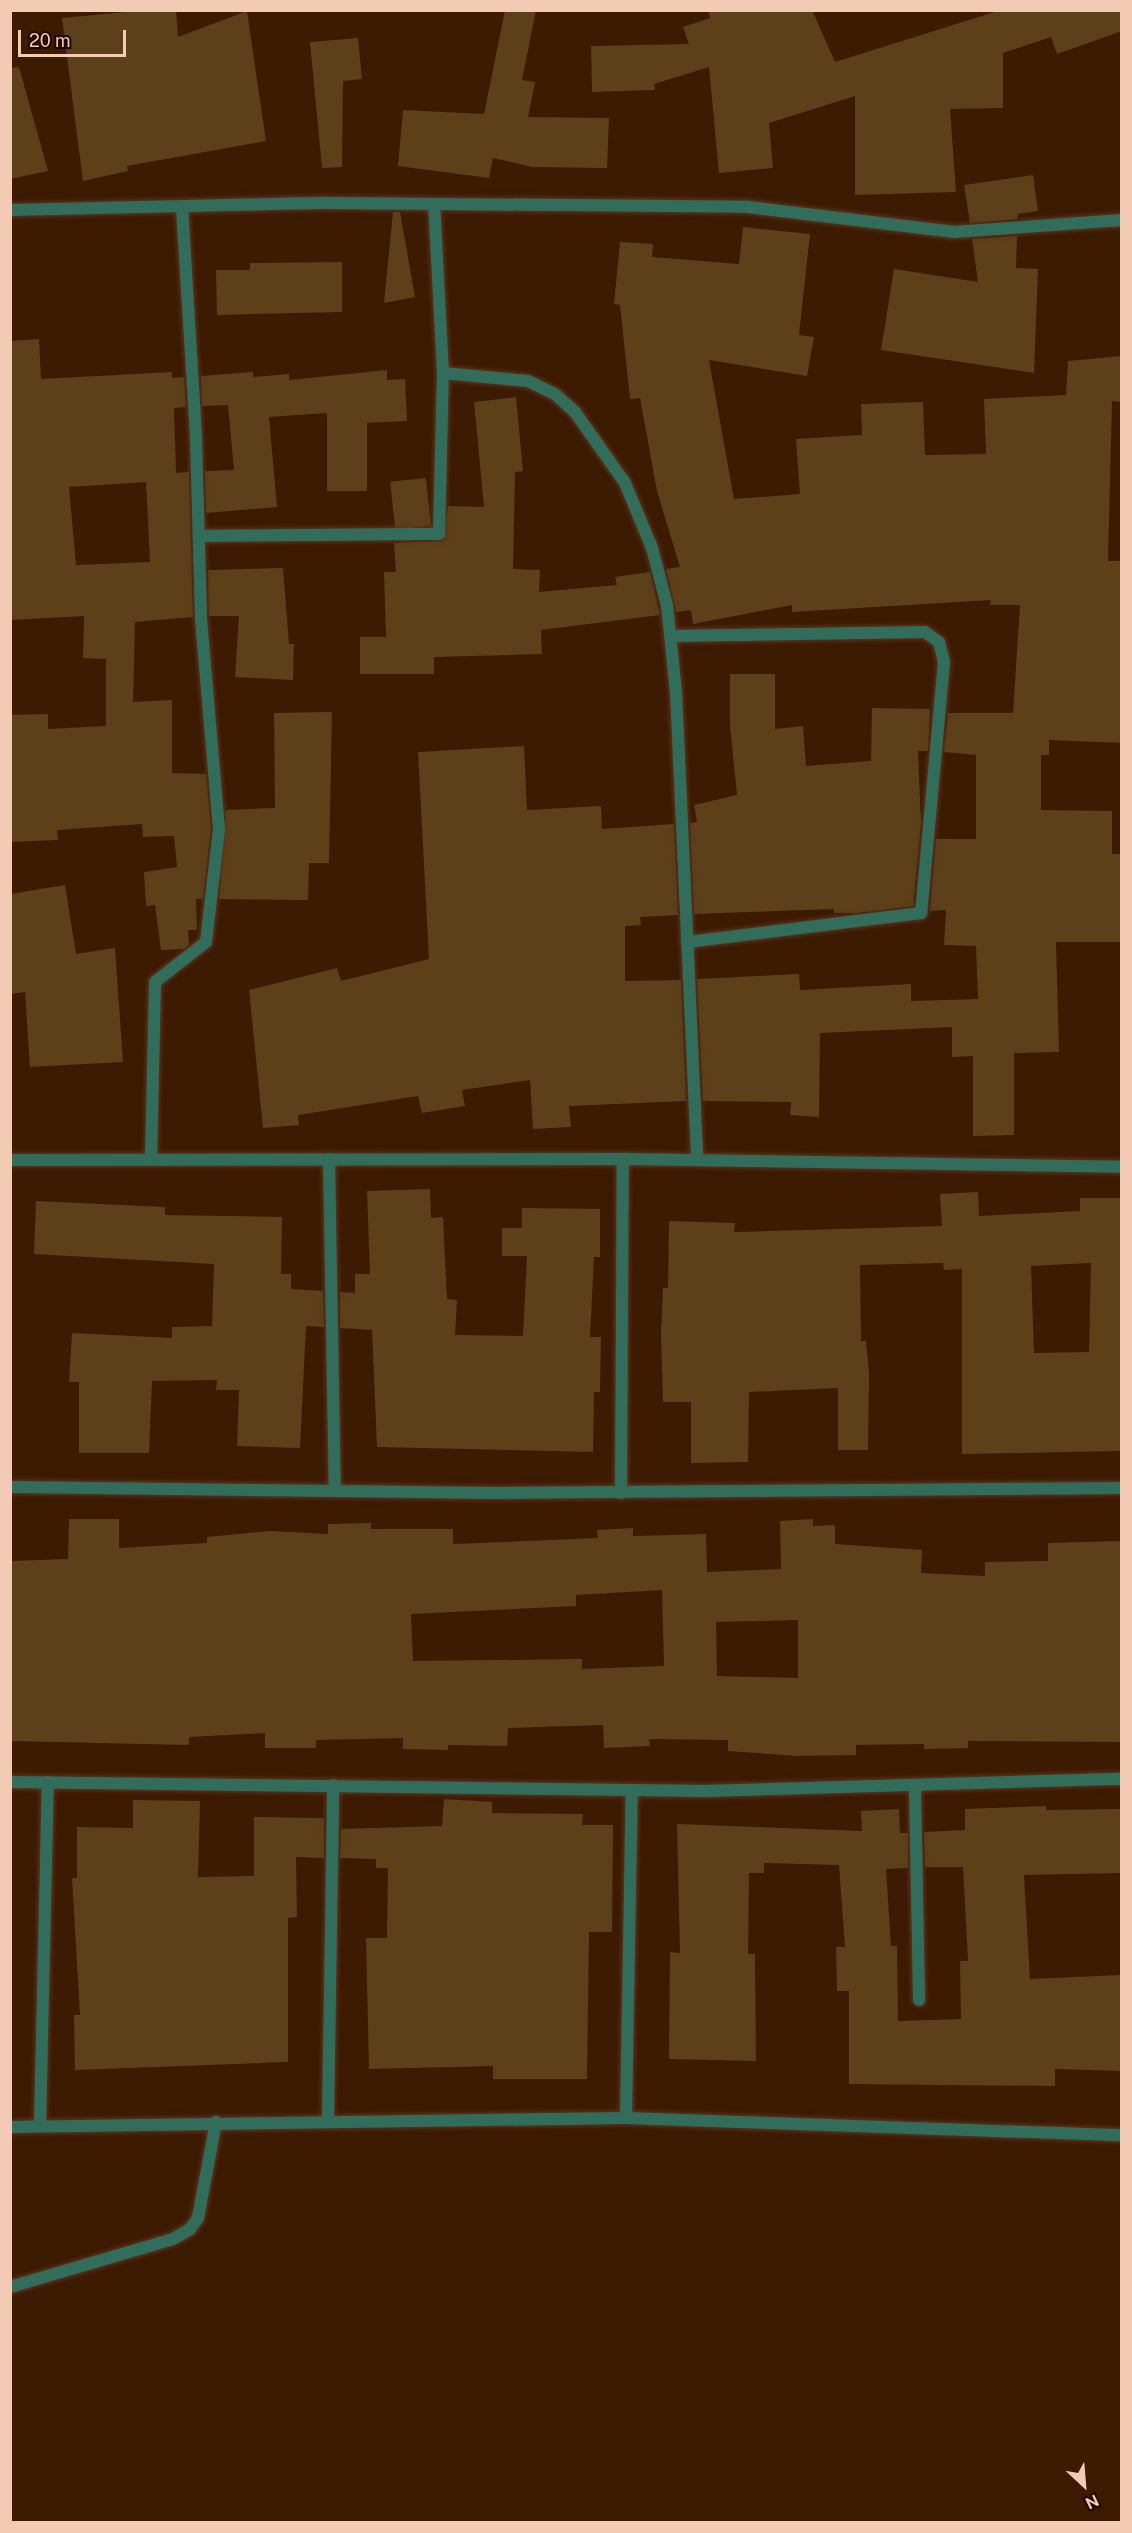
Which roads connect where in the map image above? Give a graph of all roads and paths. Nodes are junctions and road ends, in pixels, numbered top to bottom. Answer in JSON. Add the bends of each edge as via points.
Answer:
{"nodes":[{"id":1,"x":434,"y":204,"type":"junction"},
{"id":2,"x":182,"y":208,"type":"junction"},
{"id":3,"x":10,"y":210,"type":"edge"},
{"id":4,"x":1122,"y":220,"type":"edge"},
{"id":5,"x":443,"y":373,"type":"junction"},
{"id":6,"x":200,"y":536,"type":"junction"},
{"id":7,"x":671,"y":636,"type":"junction"},
{"id":8,"x":687,"y":942,"type":"junction"},
{"id":9,"x":329,"y":1159,"type":"junction"},
{"id":10,"x":622,"y":1159,"type":"junction"},
{"id":11,"x":10,"y":1160,"type":"edge"},
{"id":12,"x":151,"y":1160,"type":"junction"},
{"id":13,"x":697,"y":1160,"type":"junction"},
{"id":14,"x":1122,"y":1167,"type":"edge"},
{"id":15,"x":10,"y":1487,"type":"edge"},
{"id":16,"x":1122,"y":1488,"type":"edge"},
{"id":17,"x":335,"y":1491,"type":"junction"},
{"id":18,"x":621,"y":1493,"type":"junction"},
{"id":19,"x":1122,"y":1779,"type":"edge"},
{"id":20,"x":10,"y":1782,"type":"edge"},
{"id":21,"x":48,"y":1782,"type":"junction"},
{"id":22,"x":333,"y":1785,"type":"junction"},
{"id":23,"x":915,"y":1788,"type":"junction"},
{"id":24,"x":632,"y":1790,"type":"junction"},
{"id":25,"x":919,"y":2000,"type":"dead end"},
{"id":26,"x":626,"y":2118,"type":"junction"},
{"id":27,"x":328,"y":2119,"type":"junction"},
{"id":28,"x":216,"y":2122,"type":"junction"},
{"id":29,"x":40,"y":2126,"type":"junction"},
{"id":30,"x":10,"y":2127,"type":"edge"},
{"id":31,"x":1122,"y":2136,"type":"edge"},
{"id":32,"x":10,"y":2287,"type":"edge"}],
"edges":[{"from":1,"to":2,"type":"street"},
{"from":1,"to":4,"type":"street","via":[[748,207],[954,232]]},
{"from":1,"to":5,"type":"street"},
{"from":2,"to":3,"type":"street"},
{"from":2,"to":6,"type":"street"},
{"from":5,"to":6,"type":"street","via":[[440,534]]},
{"from":5,"to":7,"type":"street","via":[[528,381],[555,394],[575,412],[625,483],[652,548]]},
{"from":6,"to":12,"type":"street","via":[[201,628],[219,829],[206,942],[155,982]]},
{"from":7,"to":8,"type":"street"},
{"from":7,"to":8,"type":"street","via":[[925,632],[939,642],[944,662],[921,913]]},
{"from":8,"to":13,"type":"street"},
{"from":9,"to":10,"type":"street"},
{"from":9,"to":12,"type":"street"},
{"from":9,"to":17,"type":"street"},
{"from":10,"to":13,"type":"street"},
{"from":10,"to":18,"type":"street"},
{"from":11,"to":12,"type":"street"},
{"from":13,"to":14,"type":"street"},
{"from":15,"to":17,"type":"street"},
{"from":16,"to":18,"type":"street"},
{"from":17,"to":18,"type":"street"},
{"from":19,"to":23,"type":"street"},
{"from":20,"to":21,"type":"street"},
{"from":21,"to":22,"type":"street"},
{"from":21,"to":29,"type":"street"},
{"from":22,"to":24,"type":"street"},
{"from":22,"to":27,"type":"street"},
{"from":23,"to":24,"type":"street"},
{"from":23,"to":25,"type":"street"},
{"from":24,"to":26,"type":"street"},
{"from":26,"to":27,"type":"street"},
{"from":26,"to":31,"type":"street"},
{"from":27,"to":28,"type":"street"},
{"from":28,"to":29,"type":"street"},
{"from":28,"to":32,"type":"street","via":[[198,2218],[190,2229],[173,2239]]},
{"from":29,"to":30,"type":"street"}]}
